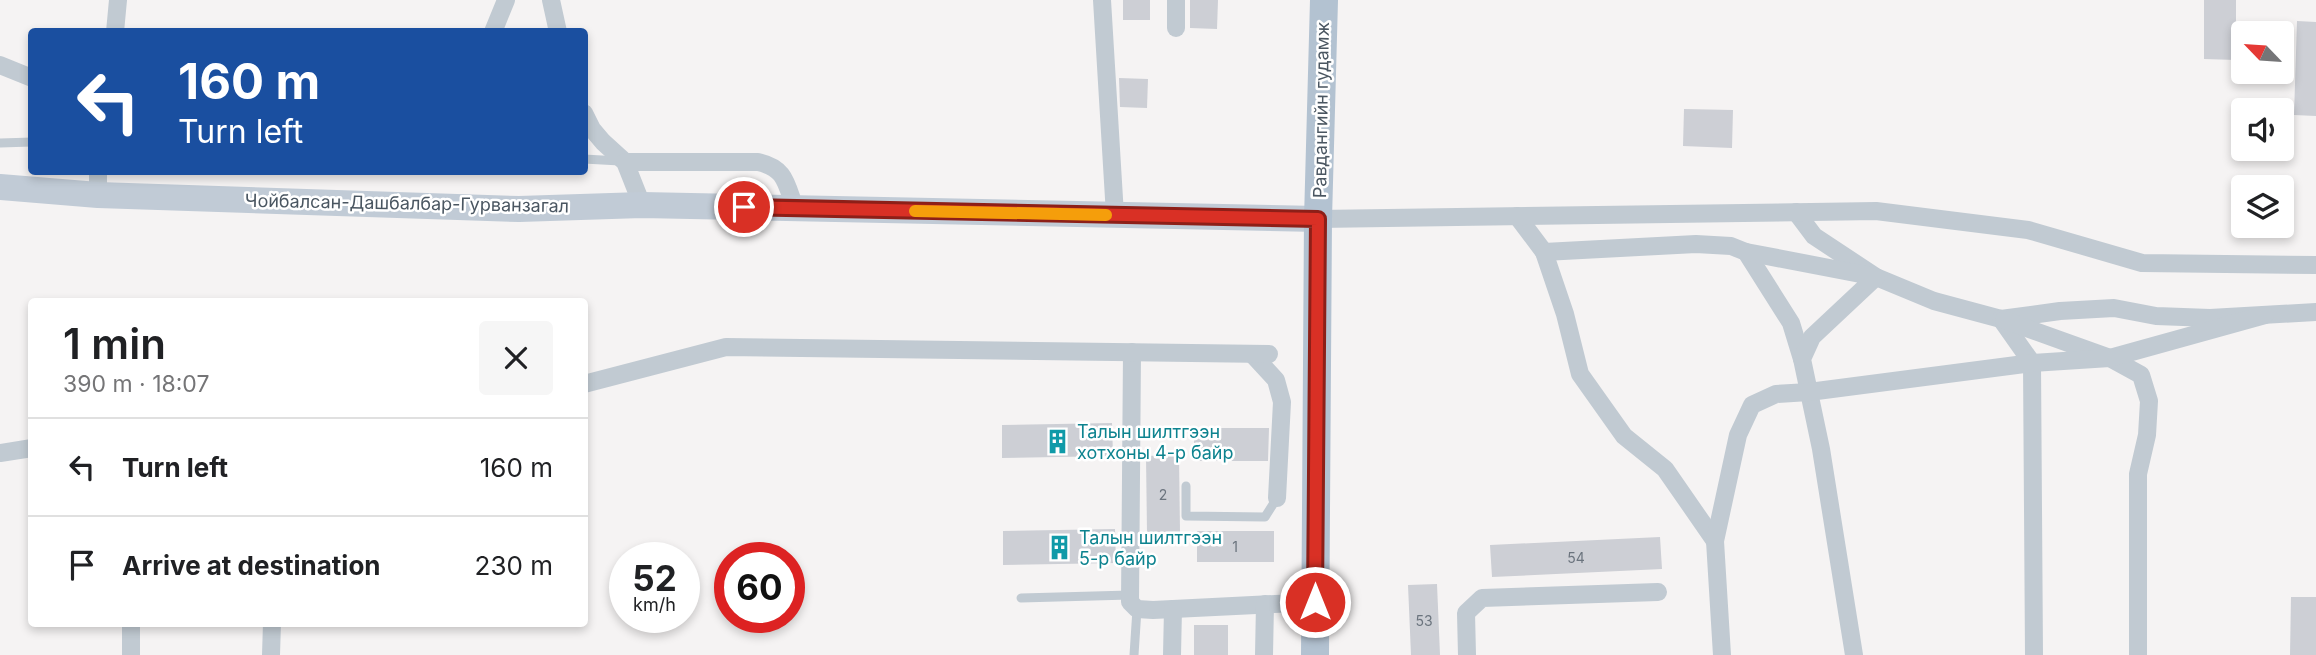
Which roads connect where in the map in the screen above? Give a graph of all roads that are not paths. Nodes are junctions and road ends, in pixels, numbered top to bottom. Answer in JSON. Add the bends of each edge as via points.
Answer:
{"nodes":[{"id":1,"x":118,"y":0,"type":"edge"},
{"id":2,"x":506,"y":0,"type":"edge"},
{"id":3,"x":551,"y":0,"type":"edge"},
{"id":4,"x":1102,"y":0,"type":"edge"},
{"id":5,"x":1176,"y":0,"type":"edge"},
{"id":6,"x":1324,"y":0,"type":"edge"},
{"id":7,"x":1176,"y":27,"type":"dead end"},
{"id":8,"x":115,"y":28,"type":"edge"},
{"id":9,"x":496,"y":28,"type":"edge"},
{"id":10,"x":557,"y":28,"type":"edge"},
{"id":11,"x":0,"y":65,"type":"edge"},
{"id":12,"x":28,"y":76,"type":"edge"},
{"id":13,"x":588,"y":121,"type":"edge"},
{"id":14,"x":28,"y":142,"type":"edge"},
{"id":15,"x":0,"y":143,"type":"edge"},
{"id":16,"x":588,"y":159,"type":"edge"},
{"id":17,"x":625,"y":162,"type":"junction"},
{"id":18,"x":98,"y":183,"type":"edge"},
{"id":19,"x":0,"y":187,"type":"edge"},
{"id":20,"x":642,"y":205,"type":"junction"},
{"id":21,"x":795,"y":208,"type":"junction"},
{"id":22,"x":1796,"y":212,"type":"junction"},
{"id":23,"x":1115,"y":215,"type":"junction"},
{"id":24,"x":1517,"y":216,"type":"junction"},
{"id":25,"x":1318,"y":219,"type":"junction"},
{"id":26,"x":1544,"y":252,"type":"junction"},
{"id":27,"x":1746,"y":253,"type":"junction"},
{"id":28,"x":2316,"y":265,"type":"edge"},
{"id":29,"x":1876,"y":277,"type":"junction"},
{"id":30,"x":2316,"y":312,"type":"edge"},
{"id":31,"x":2265,"y":315,"type":"junction"},
{"id":32,"x":2001,"y":319,"type":"junction"},
{"id":33,"x":1132,"y":352,"type":"junction"},
{"id":34,"x":2110,"y":358,"type":"junction"},
{"id":35,"x":1802,"y":359,"type":"junction"},
{"id":36,"x":2032,"y":363,"type":"junction"},
{"id":37,"x":588,"y":383,"type":"edge"},
{"id":38,"x":1809,"y":392,"type":"junction"},
{"id":39,"x":28,"y":449,"type":"edge"},
{"id":40,"x":0,"y":453,"type":"edge"},
{"id":41,"x":1186,"y":486,"type":"dead end"},
{"id":42,"x":1277,"y":498,"type":"joint"},
{"id":43,"x":1715,"y":541,"type":"junction"},
{"id":44,"x":1658,"y":592,"type":"dead end"},
{"id":45,"x":1021,"y":598,"type":"dead end"},
{"id":46,"x":1134,"y":602,"type":"junction"},
{"id":47,"x":1315,"y":602,"type":"junction"},
{"id":48,"x":1265,"y":604,"type":"junction"},
{"id":49,"x":1173,"y":609,"type":"junction"},
{"id":50,"x":131,"y":627,"type":"edge"},
{"id":51,"x":272,"y":627,"type":"edge"},
{"id":52,"x":131,"y":655,"type":"edge"},
{"id":53,"x":271,"y":655,"type":"edge"},
{"id":54,"x":1134,"y":655,"type":"edge"},
{"id":55,"x":1172,"y":655,"type":"edge"},
{"id":56,"x":1264,"y":655,"type":"edge"},
{"id":57,"x":1315,"y":655,"type":"edge"},
{"id":58,"x":1467,"y":655,"type":"edge"},
{"id":59,"x":1722,"y":655,"type":"edge"},
{"id":60,"x":1854,"y":655,"type":"edge"},
{"id":61,"x":2034,"y":655,"type":"edge"},
{"id":62,"x":2138,"y":655,"type":"edge"}],
"edges":[{"from":1,"to":8,"type":"street"},
{"from":2,"to":9,"type":"street"},
{"from":3,"to":10,"type":"street"},
{"from":4,"to":23,"type":"street"},
{"from":5,"to":7,"type":"street"},
{"from":6,"to":25,"type":"main road","name":"Равдангийн гудамж"},
{"from":11,"to":12,"type":"street"},
{"from":13,"to":17,"type":"street"},
{"from":14,"to":15,"type":"lane"},
{"from":16,"to":17,"type":"lane"},
{"from":17,"to":20,"type":"street"},
{"from":17,"to":21,"type":"street","via":[[772,165],[783,174]]},
{"from":18,"to":19,"type":"street","name":"Чойбалсан-Дашбалбар-Гурванзагал"},
{"from":18,"to":20,"type":"street","name":"Чойбалсан-Дашбалбар-Гурванзагал","via":[[519,209]]},
{"from":20,"to":21,"type":"street","name":"Чойбалсан-Дашбалбар-Гурванзагал"},
{"from":21,"to":23,"type":"street","name":"Чойбалсан-Дашбалбар-Гурванзагал"},
{"from":22,"to":24,"type":"street"},
{"from":22,"to":28,"type":"street","via":[[1876,211],[2028,230],[2142,264]]},
{"from":22,"to":29,"type":"street","via":[[1814,236]]},
{"from":23,"to":25,"type":"street","name":"Чойбалсан-Дашбалбар-Гурванзагал"},
{"from":24,"to":25,"type":"street"},
{"from":24,"to":26,"type":"street"},
{"from":25,"to":47,"type":"main road","name":"Равдангийн гудамж"},
{"from":26,"to":27,"type":"street","via":[[1696,244],[1731,246]]},
{"from":26,"to":43,"type":"street","via":[[1580,374],[1624,436],[1665,469]]},
{"from":27,"to":29,"type":"street"},
{"from":27,"to":35,"type":"street","via":[[1791,323]]},
{"from":29,"to":32,"type":"street","via":[[1934,301]]},
{"from":29,"to":35,"type":"street","via":[[1812,337]]},
{"from":30,"to":31,"type":"street"},
{"from":31,"to":32,"type":"street","via":[[2156,316],[2114,308]]},
{"from":31,"to":34,"type":"street"},
{"from":32,"to":34,"type":"street"},
{"from":32,"to":36,"type":"street"},
{"from":33,"to":37,"type":"street","via":[[726,347]]},
{"from":33,"to":42,"type":"street","via":[[1261,354],[1282,402]]},
{"from":33,"to":46,"type":"street"},
{"from":34,"to":36,"type":"street"},
{"from":34,"to":62,"type":"street","via":[[2141,375],[2149,401],[2138,474]]},
{"from":35,"to":38,"type":"street"},
{"from":36,"to":38,"type":"street"},
{"from":36,"to":61,"type":"street"},
{"from":38,"to":43,"type":"street","via":[[1776,394],[1752,405],[1738,435]]},
{"from":38,"to":60,"type":"street"},
{"from":39,"to":40,"type":"street"},
{"from":41,"to":42,"type":"lane","via":[[1186,516],[1265,517]]},
{"from":43,"to":59,"type":"street"},
{"from":44,"to":58,"type":"street","via":[[1482,598],[1466,613]]},
{"from":45,"to":46,"type":"lane"},
{"from":46,"to":49,"type":"street"},
{"from":46,"to":54,"type":"lane"},
{"from":47,"to":48,"type":"street"},
{"from":47,"to":57,"type":"main road","name":"Равдангийн гудамж"},
{"from":48,"to":49,"type":"street"},
{"from":48,"to":56,"type":"street"},
{"from":49,"to":55,"type":"street"},
{"from":50,"to":52,"type":"street"},
{"from":51,"to":53,"type":"street"}]}
